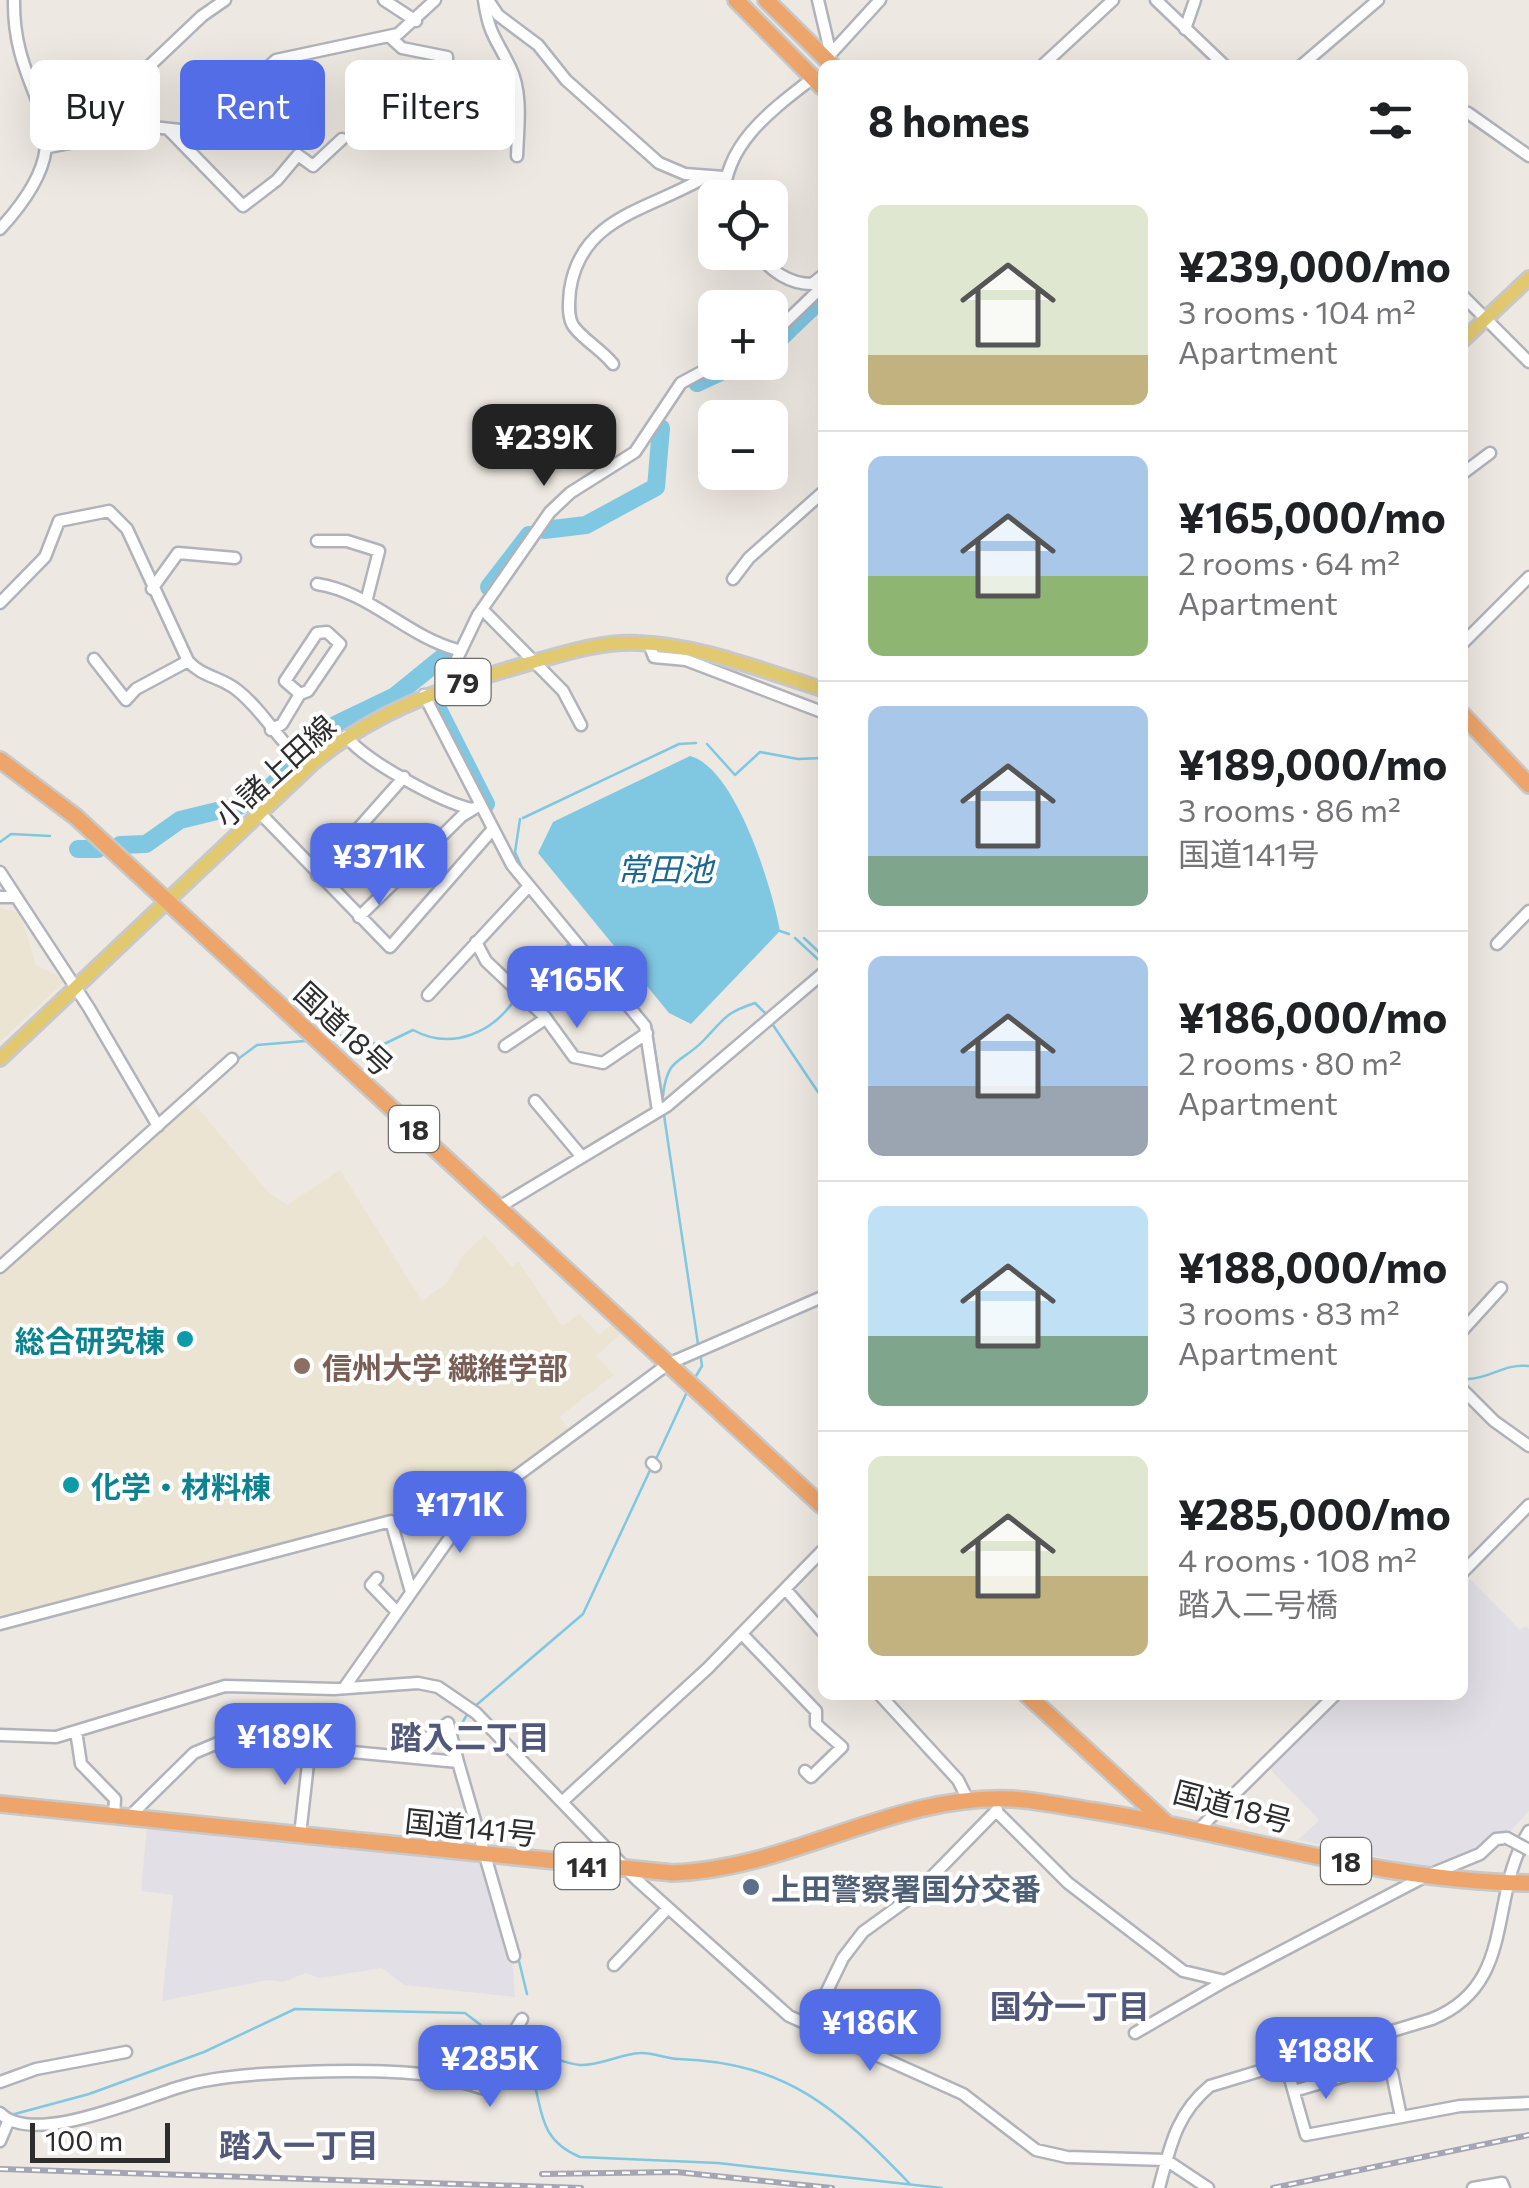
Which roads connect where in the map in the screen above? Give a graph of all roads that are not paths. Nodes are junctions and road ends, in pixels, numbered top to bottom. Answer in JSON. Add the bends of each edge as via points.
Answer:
{"nodes":[{"id":1,"x":14,"y":0,"type":"edge"},
{"id":2,"x":224,"y":0,"type":"edge"},
{"id":3,"x":384,"y":0,"type":"edge"},
{"id":4,"x":435,"y":0,"type":"edge"},
{"id":5,"x":486,"y":0,"type":"edge"},
{"id":6,"x":736,"y":0,"type":"edge"},
{"id":7,"x":766,"y":0,"type":"edge"},
{"id":8,"x":818,"y":0,"type":"edge"},
{"id":9,"x":880,"y":0,"type":"edge"},
{"id":10,"x":1113,"y":0,"type":"edge"},
{"id":11,"x":1156,"y":0,"type":"edge"},
{"id":12,"x":1194,"y":0,"type":"edge"},
{"id":13,"x":1378,"y":0,"type":"edge"},
{"id":14,"x":416,"y":21,"type":"junction"},
{"id":15,"x":1185,"y":29,"type":"junction"},
{"id":16,"x":390,"y":38,"type":"junction"},
{"id":17,"x":829,"y":58,"type":"edge"},
{"id":18,"x":157,"y":60,"type":"edge"},
{"id":19,"x":1048,"y":60,"type":"edge"},
{"id":20,"x":1214,"y":60,"type":"edge"},
{"id":21,"x":1308,"y":60,"type":"edge"},
{"id":22,"x":30,"y":79,"type":"edge"},
{"id":23,"x":818,"y":82,"type":"edge"},
{"id":24,"x":1468,"y":113,"type":"edge"},
{"id":25,"x":518,"y":115,"type":"junction"},
{"id":26,"x":160,"y":128,"type":"edge"},
{"id":27,"x":168,"y":129,"type":"junction"},
{"id":28,"x":342,"y":138,"type":"dead end"},
{"id":29,"x":48,"y":150,"type":"edge"},
{"id":30,"x":516,"y":156,"type":"dead end"},
{"id":31,"x":1529,"y":156,"type":"edge"},
{"id":32,"x":724,"y":177,"type":"joint"},
{"id":33,"x":704,"y":178,"type":"junction"},
{"id":34,"x":0,"y":229,"type":"edge"},
{"id":35,"x":773,"y":270,"type":"edge"},
{"id":36,"x":1529,"y":278,"type":"edge"},
{"id":37,"x":818,"y":279,"type":"edge"},
{"id":38,"x":818,"y":291,"type":"edge"},
{"id":39,"x":1468,"y":302,"type":"edge"},
{"id":40,"x":788,"y":320,"type":"edge"},
{"id":41,"x":1485,"y":320,"type":"junction"},
{"id":42,"x":1468,"y":336,"type":"edge"},
{"id":43,"x":1529,"y":362,"type":"edge"},
{"id":44,"x":613,"y":364,"type":"dead end"},
{"id":45,"x":698,"y":374,"type":"edge"},
{"id":46,"x":1490,"y":453,"type":"dead end"},
{"id":47,"x":1468,"y":470,"type":"edge"},
{"id":48,"x":818,"y":496,"type":"edge"},
{"id":49,"x":317,"y":541,"type":"dead end"},
{"id":50,"x":236,"y":558,"type":"dead end"},
{"id":51,"x":1529,"y":577,"type":"edge"},
{"id":52,"x":734,"y":579,"type":"dead end"},
{"id":53,"x":318,"y":584,"type":"dead end"},
{"id":54,"x":152,"y":589,"type":"junction"},
{"id":55,"x":0,"y":602,"type":"edge"},
{"id":56,"x":366,"y":602,"type":"junction"},
{"id":57,"x":482,"y":609,"type":"junction"},
{"id":58,"x":1468,"y":638,"type":"edge"},
{"id":59,"x":650,"y":644,"type":"junction"},
{"id":60,"x":458,"y":650,"type":"junction"},
{"id":61,"x":94,"y":660,"type":"dead end"},
{"id":62,"x":188,"y":661,"type":"junction"},
{"id":63,"x":533,"y":662,"type":"junction"},
{"id":64,"x":443,"y":688,"type":"junction"},
{"id":65,"x":818,"y":688,"type":"edge"},
{"id":66,"x":300,"y":694,"type":"junction"},
{"id":67,"x":424,"y":695,"type":"junction"},
{"id":68,"x":818,"y":710,"type":"edge"},
{"id":69,"x":1468,"y":720,"type":"edge"},
{"id":70,"x":581,"y":725,"type":"dead end"},
{"id":71,"x":270,"y":730,"type":"junction"},
{"id":72,"x":1468,"y":735,"type":"edge"},
{"id":73,"x":346,"y":736,"type":"junction"},
{"id":74,"x":0,"y":760,"type":"edge"},
{"id":75,"x":308,"y":768,"type":"junction"},
{"id":76,"x":404,"y":777,"type":"junction"},
{"id":77,"x":1529,"y":785,"type":"edge"},
{"id":78,"x":1529,"y":796,"type":"edge"},
{"id":79,"x":476,"y":807,"type":"junction"},
{"id":80,"x":260,"y":814,"type":"junction"},
{"id":81,"x":493,"y":829,"type":"junction"},
{"id":82,"x":0,"y":872,"type":"edge"},
{"id":83,"x":317,"y":875,"type":"junction"},
{"id":84,"x":528,"y":887,"type":"junction"},
{"id":85,"x":0,"y":897,"type":"edge"},
{"id":86,"x":16,"y":897,"type":"junction"},
{"id":87,"x":168,"y":901,"type":"junction"},
{"id":88,"x":1529,"y":911,"type":"edge"},
{"id":89,"x":359,"y":917,"type":"junction"},
{"id":90,"x":476,"y":942,"type":"junction"},
{"id":91,"x":1497,"y":944,"type":"dead end"},
{"id":92,"x":818,"y":977,"type":"edge"},
{"id":93,"x":75,"y":988,"type":"junction"},
{"id":94,"x":428,"y":995,"type":"dead end"},
{"id":95,"x":545,"y":1019,"type":"junction"},
{"id":96,"x":648,"y":1033,"type":"junction"},
{"id":97,"x":505,"y":1046,"type":"dead end"},
{"id":98,"x":0,"y":1059,"type":"edge"},
{"id":99,"x":232,"y":1059,"type":"dead end"},
{"id":100,"x":535,"y":1101,"type":"dead end"},
{"id":101,"x":662,"y":1109,"type":"junction"},
{"id":102,"x":158,"y":1126,"type":"junction"},
{"id":103,"x":582,"y":1157,"type":"junction"},
{"id":104,"x":499,"y":1207,"type":"junction"},
{"id":105,"x":0,"y":1267,"type":"edge"},
{"id":106,"x":1501,"y":1288,"type":"dead end"},
{"id":107,"x":818,"y":1300,"type":"edge"},
{"id":108,"x":1468,"y":1324,"type":"edge"},
{"id":109,"x":668,"y":1364,"type":"junction"},
{"id":110,"x":1468,"y":1395,"type":"edge"},
{"id":111,"x":1529,"y":1446,"type":"edge"},
{"id":112,"x":818,"y":1502,"type":"edge"},
{"id":113,"x":1529,"y":1504,"type":"edge"},
{"id":114,"x":818,"y":1555,"type":"edge"},
{"id":115,"x":1468,"y":1567,"type":"edge"},
{"id":116,"x":377,"y":1578,"type":"dead end"},
{"id":117,"x":787,"y":1590,"type":"junction"},
{"id":118,"x":412,"y":1592,"type":"junction"},
{"id":119,"x":397,"y":1612,"type":"junction"},
{"id":120,"x":0,"y":1624,"type":"edge"},
{"id":121,"x":818,"y":1627,"type":"edge"},
{"id":122,"x":742,"y":1634,"type":"junction"},
{"id":123,"x":344,"y":1688,"type":"junction"},
{"id":124,"x":885,"y":1700,"type":"edge"},
{"id":125,"x":1031,"y":1700,"type":"edge"},
{"id":126,"x":1330,"y":1700,"type":"edge"},
{"id":127,"x":76,"y":1731,"type":"junction"},
{"id":128,"x":0,"y":1735,"type":"edge"},
{"id":129,"x":310,"y":1746,"type":"junction"},
{"id":130,"x":402,"y":1756,"type":"junction"},
{"id":131,"x":458,"y":1762,"type":"junction"},
{"id":132,"x":805,"y":1771,"type":"dead end"},
{"id":133,"x":968,"y":1800,"type":"junction"},
{"id":134,"x":563,"y":1801,"type":"junction"},
{"id":135,"x":0,"y":1805,"type":"edge"},
{"id":136,"x":997,"y":1806,"type":"junction"},
{"id":137,"x":122,"y":1816,"type":"junction"},
{"id":138,"x":1165,"y":1822,"type":"junction"},
{"id":139,"x":1197,"y":1830,"type":"junction"},
{"id":140,"x":1529,"y":1830,"type":"edge"},
{"id":141,"x":300,"y":1835,"type":"junction"},
{"id":142,"x":1529,"y":1850,"type":"edge"},
{"id":143,"x":484,"y":1855,"type":"junction"},
{"id":144,"x":627,"y":1870,"type":"junction"},
{"id":145,"x":1424,"y":1876,"type":"junction"},
{"id":146,"x":1507,"y":1882,"type":"junction"},
{"id":147,"x":1529,"y":1883,"type":"edge"},
{"id":148,"x":668,"y":1908,"type":"junction"},
{"id":149,"x":514,"y":1956,"type":"dead end"},
{"id":150,"x":614,"y":1965,"type":"dead end"},
{"id":151,"x":1225,"y":1981,"type":"junction"},
{"id":152,"x":522,"y":2018,"type":"dead end"},
{"id":153,"x":810,"y":2026,"type":"junction"},
{"id":154,"x":1135,"y":2033,"type":"dead end"},
{"id":155,"x":126,"y":2052,"type":"dead end"},
{"id":156,"x":1285,"y":2061,"type":"junction"},
{"id":157,"x":1392,"y":2074,"type":"dead end"},
{"id":158,"x":1348,"y":2076,"type":"dead end"},
{"id":159,"x":0,"y":2082,"type":"edge"},
{"id":160,"x":1294,"y":2091,"type":"junction"},
{"id":161,"x":1529,"y":2103,"type":"edge"},
{"id":162,"x":4,"y":2117,"type":"edge"},
{"id":163,"x":1401,"y":2117,"type":"junction"},
{"id":164,"x":0,"y":2141,"type":"edge"},
{"id":165,"x":1166,"y":2160,"type":"junction"},
{"id":166,"x":1208,"y":2187,"type":"edge"},
{"id":167,"x":1159,"y":2188,"type":"edge"},
{"id":168,"x":1472,"y":2188,"type":"edge"},
{"id":169,"x":1504,"y":2188,"type":"edge"}],
"edges":[{"from":1,"to":22,"type":"street","via":[[15,36]]},
{"from":2,"to":18,"type":"street"},
{"from":3,"to":14,"type":"street"},
{"from":4,"to":14,"type":"street"},
{"from":5,"to":25,"type":"street","via":[[492,40],[512,70]]},
{"from":5,"to":33,"type":"street","via":[[659,163]]},
{"from":6,"to":23,"type":"highway"},
{"from":7,"to":17,"type":"highway"},
{"from":8,"to":17,"type":"street"},
{"from":9,"to":17,"type":"street"},
{"from":10,"to":19,"type":"street"},
{"from":11,"to":15,"type":"street"},
{"from":12,"to":15,"type":"street"},
{"from":13,"to":21,"type":"street"},
{"from":14,"to":16,"type":"street"},
{"from":15,"to":20,"type":"street"},
{"from":16,"to":25,"type":"street","via":[[402,48],[447,57],[446,113],[452,120]]},
{"from":16,"to":27,"type":"street","via":[[276,60],[198,132]]},
{"from":23,"to":32,"type":"street","via":[[734,152]]},
{"from":24,"to":31,"type":"street"},
{"from":25,"to":30,"type":"street"},
{"from":26,"to":27,"type":"street"},
{"from":27,"to":28,"type":"street","via":[[242,206],[298,155],[313,166]]},
{"from":29,"to":34,"type":"street","via":[[27,200]]},
{"from":32,"to":33,"type":"street"},
{"from":33,"to":44,"type":"street","via":[[614,221],[580,255],[568,303],[572,326]]},
{"from":35,"to":37,"type":"street","via":[[799,283]]},
{"from":36,"to":41,"type":"main road"},
{"from":38,"to":40,"type":"street"},
{"from":39,"to":41,"type":"street"},
{"from":41,"to":42,"type":"main road"},
{"from":41,"to":43,"type":"street"},
{"from":45,"to":57,"type":"street","via":[[681,383],[635,452],[560,502]]},
{"from":46,"to":47,"type":"street"},
{"from":48,"to":52,"type":"street"},
{"from":49,"to":56,"type":"street","via":[[347,540],[380,551]]},
{"from":50,"to":54,"type":"street","via":[[178,554]]},
{"from":51,"to":58,"type":"street"},
{"from":53,"to":56,"type":"street","via":[[346,588]]},
{"from":54,"to":55,"type":"street","via":[[127,529],[108,511],[92,512],[59,521],[45,557]]},
{"from":54,"to":62,"type":"street"},
{"from":56,"to":60,"type":"street","via":[[426,642]]},
{"from":57,"to":60,"type":"street"},
{"from":57,"to":63,"type":"street"},
{"from":59,"to":63,"type":"main road","name":"小諸上田線","number":"79"},
{"from":59,"to":65,"type":"main road","name":"小諸上田線","number":"79"},
{"from":59,"to":68,"type":"street","via":[[654,656],[686,660]]},
{"from":60,"to":64,"type":"street"},
{"from":61,"to":62,"type":"street","via":[[126,700]]},
{"from":62,"to":71,"type":"street","via":[[235,688]]},
{"from":63,"to":64,"type":"main road","name":"小諸上田線","number":"79"},
{"from":63,"to":70,"type":"street","via":[[564,692]]},
{"from":64,"to":67,"type":"main road","name":"小諸上田線","number":"79"},
{"from":66,"to":66,"type":"street","via":[[340,644],[327,632],[317,632],[285,681]]},
{"from":66,"to":71,"type":"street","via":[[282,724]]},
{"from":67,"to":73,"type":"main road","name":"小諸上田線","number":"79"},
{"from":67,"to":79,"type":"street"},
{"from":69,"to":77,"type":"highway"},
{"from":71,"to":75,"type":"street"},
{"from":72,"to":78,"type":"highway"},
{"from":73,"to":75,"type":"main road","name":"小諸上田線","number":"79"},
{"from":73,"to":76,"type":"street"},
{"from":74,"to":87,"type":"highway","name":"国道18号","number":"18","via":[[50,794]]},
{"from":75,"to":80,"type":"main road","name":"小諸上田線","number":"79"},
{"from":76,"to":79,"type":"street"},
{"from":76,"to":83,"type":"street"},
{"from":79,"to":81,"type":"street"},
{"from":79,"to":89,"type":"street"},
{"from":80,"to":83,"type":"street"},
{"from":80,"to":87,"type":"main road","name":"小諸上田線","number":"79"},
{"from":81,"to":84,"type":"street"},
{"from":81,"to":89,"type":"street","via":[[391,947]]},
{"from":82,"to":86,"type":"street"},
{"from":83,"to":89,"type":"street"},
{"from":84,"to":90,"type":"street"},
{"from":84,"to":96,"type":"street"},
{"from":85,"to":86,"type":"street"},
{"from":86,"to":93,"type":"street"},
{"from":87,"to":93,"type":"main road","name":"小諸上田線","number":"79"},
{"from":87,"to":104,"type":"highway","name":"国道18号","number":"18"},
{"from":88,"to":91,"type":"street"},
{"from":90,"to":94,"type":"street"},
{"from":90,"to":95,"type":"street","via":[[486,961]]},
{"from":92,"to":101,"type":"street"},
{"from":93,"to":98,"type":"main road","name":"小諸上田線","number":"79"},
{"from":93,"to":102,"type":"street"},
{"from":95,"to":96,"type":"street","via":[[570,1055],[601,1063]]},
{"from":95,"to":97,"type":"street"},
{"from":96,"to":101,"type":"street"},
{"from":99,"to":102,"type":"street"},
{"from":100,"to":103,"type":"street"},
{"from":101,"to":103,"type":"street"},
{"from":102,"to":105,"type":"street"},
{"from":103,"to":104,"type":"street"},
{"from":104,"to":109,"type":"highway","name":"国道18号","number":"18"},
{"from":106,"to":108,"type":"street"},
{"from":107,"to":109,"type":"street"},
{"from":109,"to":112,"type":"highway","name":"国道18号","number":"18"},
{"from":109,"to":118,"type":"street","via":[[468,1512]]},
{"from":110,"to":111,"type":"street"},
{"from":113,"to":115,"type":"street"},
{"from":114,"to":117,"type":"street"},
{"from":116,"to":119,"type":"street","via":[[371,1585]]},
{"from":117,"to":121,"type":"street"},
{"from":117,"to":122,"type":"street"},
{"from":118,"to":119,"type":"street"},
{"from":118,"to":120,"type":"street","via":[[391,1521]]},
{"from":119,"to":123,"type":"street"},
{"from":122,"to":132,"type":"street","via":[[842,1747],[811,1777]]},
{"from":122,"to":134,"type":"street"},
{"from":123,"to":127,"type":"street","via":[[225,1686]]},
{"from":123,"to":134,"type":"street","via":[[426,1683],[472,1709]]},
{"from":124,"to":133,"type":"street","via":[[958,1780]]},
{"from":125,"to":138,"type":"highway","name":"国道18号","number":"18"},
{"from":126,"to":139,"type":"street"},
{"from":127,"to":128,"type":"street","via":[[44,1738]]},
{"from":127,"to":137,"type":"street","via":[[81,1764],[115,1799]]},
{"from":129,"to":130,"type":"street"},
{"from":129,"to":137,"type":"street","via":[[242,1738],[208,1744]]},
{"from":129,"to":141,"type":"street"},
{"from":130,"to":131,"type":"street"},
{"from":130,"to":131,"type":"street","via":[[448,1724]]},
{"from":131,"to":143,"type":"street"},
{"from":133,"to":136,"type":"highway","name":"国道141号","number":"141"},
{"from":133,"to":144,"type":"highway","name":"国道141号","number":"141","via":[[909,1812],[743,1866]]},
{"from":134,"to":144,"type":"street"},
{"from":135,"to":137,"type":"highway","name":"国道141号","number":"141"},
{"from":136,"to":138,"type":"highway","name":"国道141号","number":"141"},
{"from":136,"to":151,"type":"street","via":[[1068,1884],[1183,1970]]},
{"from":136,"to":153,"type":"street","via":[[914,1896],[864,1932]]},
{"from":137,"to":141,"type":"highway","name":"国道141号","number":"141"},
{"from":138,"to":139,"type":"highway","name":"国道18号","number":"18"},
{"from":139,"to":145,"type":"highway","name":"国道18号","number":"18"},
{"from":140,"to":146,"type":"street"},
{"from":141,"to":143,"type":"highway","name":"国道141号","number":"141"},
{"from":142,"to":145,"type":"street","bridge":true,"via":[[1496,1839],[1480,1854]]},
{"from":143,"to":144,"type":"highway","name":"国道141号","number":"141"},
{"from":143,"to":149,"type":"street"},
{"from":144,"to":148,"type":"street"},
{"from":145,"to":146,"type":"highway","name":"国道18号","number":"18"},
{"from":145,"to":151,"type":"street"},
{"from":146,"to":147,"type":"highway","name":"国道18号","number":"18"},
{"from":146,"to":156,"type":"street","via":[[1489,1967],[1454,2010]]},
{"from":148,"to":150,"type":"street"},
{"from":148,"to":153,"type":"street","via":[[778,2008]]},
{"from":151,"to":154,"type":"street"},
{"from":152,"to":162,"type":"street","via":[[489,2090],[430,2075],[216,2079],[54,2124]]},
{"from":153,"to":165,"type":"street","via":[[963,2094],[1043,2152]]},
{"from":155,"to":159,"type":"street"},
{"from":156,"to":160,"type":"street"},
{"from":156,"to":165,"type":"street","via":[[1224,2080],[1198,2096],[1174,2132]]},
{"from":157,"to":163,"type":"street"},
{"from":158,"to":160,"type":"street"},
{"from":160,"to":163,"type":"street","via":[[1306,2135]]},
{"from":161,"to":163,"type":"street"},
{"from":162,"to":164,"type":"street"},
{"from":165,"to":166,"type":"street"},
{"from":165,"to":167,"type":"street"},
{"from":168,"to":169,"type":"street"}]}
